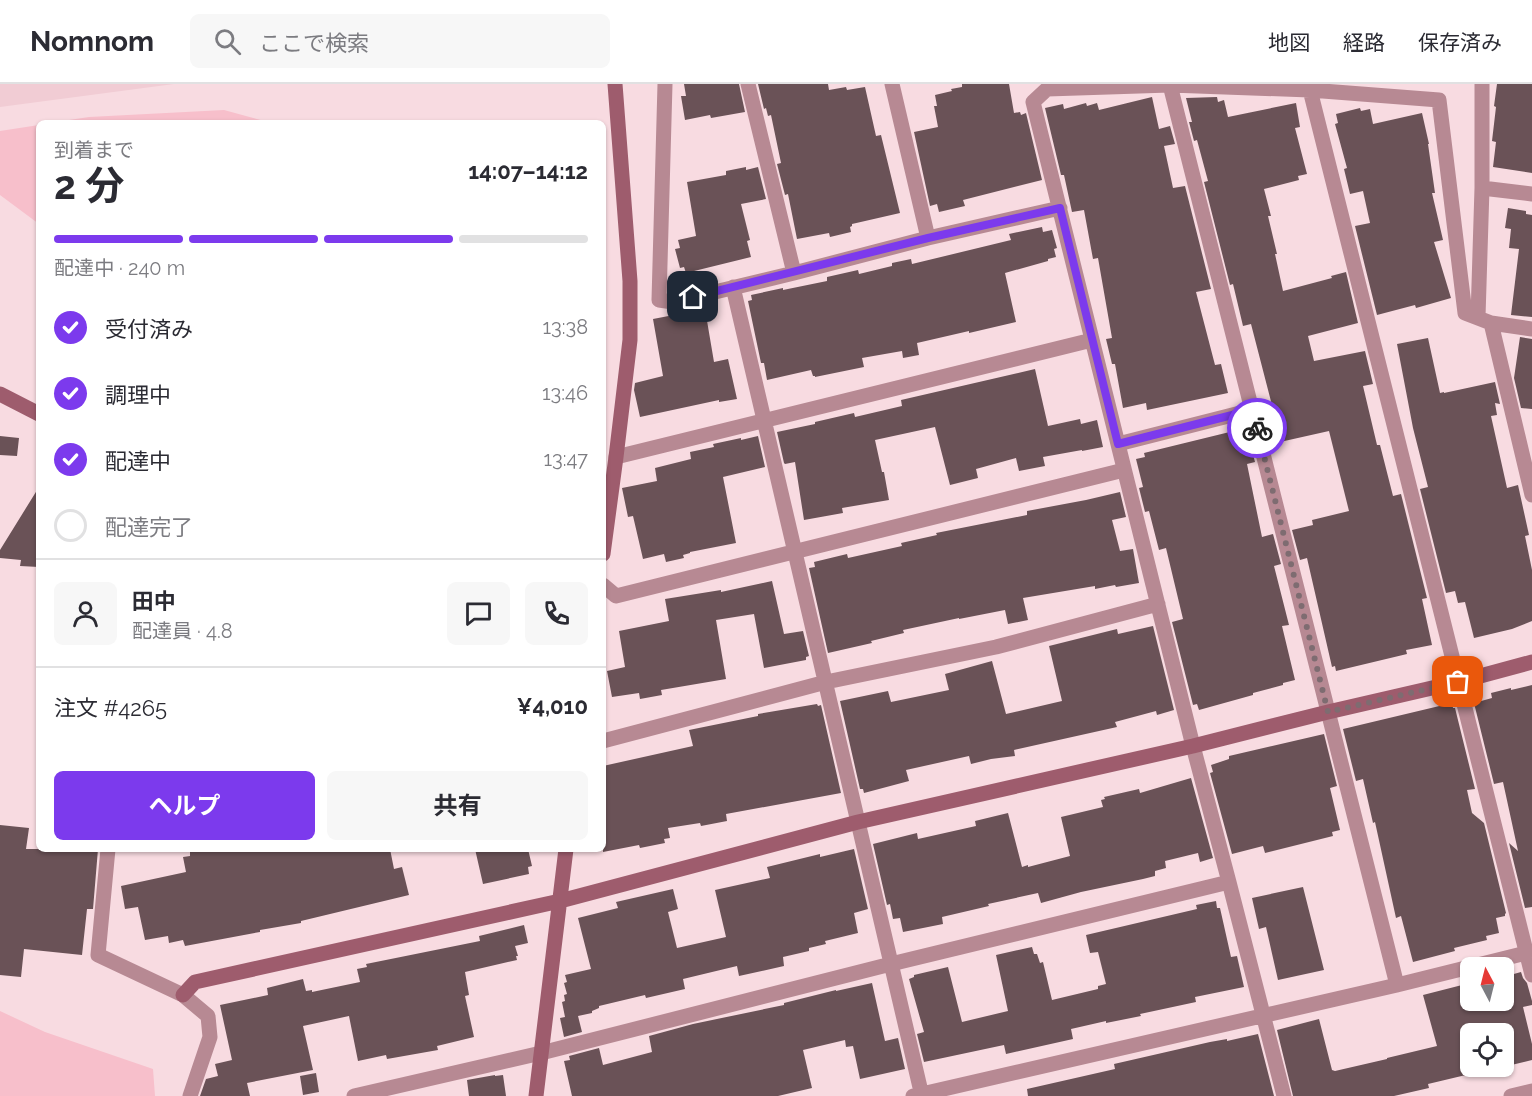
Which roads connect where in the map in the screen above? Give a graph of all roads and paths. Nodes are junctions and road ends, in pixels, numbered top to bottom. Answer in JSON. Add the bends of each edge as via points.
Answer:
{"nodes":[{"id":1,"x":615,"y":84,"type":"edge"},
{"id":2,"x":665,"y":84,"type":"edge"},
{"id":3,"x":748,"y":84,"type":"edge"},
{"id":4,"x":892,"y":84,"type":"edge"},
{"id":5,"x":1482,"y":84,"type":"edge"},
{"id":6,"x":1170,"y":85,"type":"edge"},
{"id":7,"x":1310,"y":90,"type":"junction"},
{"id":8,"x":1482,"y":188,"type":"junction"},
{"id":9,"x":1532,"y":194,"type":"edge"},
{"id":10,"x":1060,"y":208,"type":"junction"},
{"id":11,"x":928,"y":238,"type":"junction"},
{"id":12,"x":794,"y":273,"type":"junction"},
{"id":13,"x":733,"y":287,"type":"junction"},
{"id":14,"x":1484,"y":320,"type":"junction"},
{"id":15,"x":1532,"y":328,"type":"edge"},
{"id":16,"x":1092,"y":340,"type":"junction"},
{"id":17,"x":0,"y":394,"type":"edge"},
{"id":18,"x":1252,"y":410,"type":"junction"},
{"id":19,"x":36,"y":412,"type":"edge"},
{"id":20,"x":765,"y":420,"type":"junction"},
{"id":21,"x":1118,"y":444,"type":"junction"},
{"id":22,"x":616,"y":458,"type":"junction"},
{"id":23,"x":1528,"y":464,"type":"edge"},
{"id":24,"x":1124,"y":470,"type":"junction"},
{"id":25,"x":1532,"y":495,"type":"edge"},
{"id":26,"x":606,"y":532,"type":"edge"},
{"id":27,"x":795,"y":553,"type":"junction"},
{"id":28,"x":606,"y":588,"type":"edge"},
{"id":29,"x":1158,"y":604,"type":"junction"},
{"id":30,"x":1532,"y":662,"type":"edge"},
{"id":31,"x":826,"y":682,"type":"junction"},
{"id":32,"x":1458,"y":682,"type":"junction"},
{"id":33,"x":1328,"y":712,"type":"junction"},
{"id":34,"x":606,"y":740,"type":"edge"},
{"id":35,"x":1192,"y":746,"type":"junction"},
{"id":36,"x":858,"y":822,"type":"junction"},
{"id":37,"x":112,"y":852,"type":"edge"},
{"id":38,"x":566,"y":852,"type":"edge"},
{"id":39,"x":1229,"y":882,"type":"junction"},
{"id":40,"x":560,"y":901,"type":"junction"},
{"id":41,"x":1526,"y":953,"type":"junction"},
{"id":42,"x":891,"y":964,"type":"junction"},
{"id":43,"x":1532,"y":975,"type":"edge"},
{"id":44,"x":1397,"y":985,"type":"junction"},
{"id":45,"x":183,"y":995,"type":"junction"},
{"id":46,"x":1264,"y":1016,"type":"junction"},
{"id":47,"x":541,"y":1053,"type":"junction"},
{"id":48,"x":1532,"y":1091,"type":"edge"},
{"id":49,"x":918,"y":1095,"type":"edge"},
{"id":50,"x":190,"y":1096,"type":"edge"},
{"id":51,"x":354,"y":1096,"type":"edge"},
{"id":52,"x":536,"y":1096,"type":"edge"},
{"id":53,"x":1284,"y":1096,"type":"edge"},
{"id":54,"x":1510,"y":1096,"type":"edge"}],
"edges":[{"from":1,"to":22,"type":"street","via":[[630,281],[630,340]]},
{"from":2,"to":13,"type":"street","via":[[658,300],[673,302]]},
{"from":3,"to":12,"type":"street"},
{"from":4,"to":11,"type":"street"},
{"from":5,"to":8,"type":"street"},
{"from":6,"to":7,"type":"street"},
{"from":6,"to":10,"type":"street","via":[[1047,89],[1033,102]]},
{"from":6,"to":18,"type":"street"},
{"from":7,"to":14,"type":"street","via":[[1439,100],[1464,313]]},
{"from":7,"to":32,"type":"street"},
{"from":8,"to":9,"type":"street"},
{"from":8,"to":14,"type":"street"},
{"from":10,"to":11,"type":"street"},
{"from":10,"to":16,"type":"street"},
{"from":11,"to":12,"type":"street"},
{"from":12,"to":13,"type":"street"},
{"from":13,"to":20,"type":"street"},
{"from":14,"to":15,"type":"street"},
{"from":14,"to":23,"type":"street"},
{"from":16,"to":20,"type":"street"},
{"from":16,"to":21,"type":"street"},
{"from":17,"to":19,"type":"street"},
{"from":18,"to":21,"type":"street"},
{"from":18,"to":33,"type":"street"},
{"from":20,"to":22,"type":"street"},
{"from":20,"to":27,"type":"street"},
{"from":21,"to":24,"type":"street"},
{"from":22,"to":26,"type":"street"},
{"from":23,"to":25,"type":"street"},
{"from":24,"to":27,"type":"street"},
{"from":24,"to":29,"type":"street"},
{"from":27,"to":28,"type":"street","via":[[616,597]]},
{"from":27,"to":31,"type":"street"},
{"from":29,"to":31,"type":"street","via":[[996,647]]},
{"from":29,"to":35,"type":"street"},
{"from":30,"to":32,"type":"street"},
{"from":31,"to":34,"type":"street"},
{"from":31,"to":36,"type":"street"},
{"from":32,"to":33,"type":"street"},
{"from":32,"to":41,"type":"street"},
{"from":33,"to":35,"type":"street"},
{"from":33,"to":44,"type":"street"},
{"from":35,"to":36,"type":"street"},
{"from":35,"to":39,"type":"street"},
{"from":36,"to":40,"type":"street"},
{"from":36,"to":42,"type":"street"},
{"from":37,"to":45,"type":"street","via":[[98,955]]},
{"from":38,"to":40,"type":"street"},
{"from":39,"to":42,"type":"street"},
{"from":39,"to":46,"type":"street"},
{"from":40,"to":45,"type":"street","via":[[195,982]]},
{"from":40,"to":47,"type":"street"},
{"from":41,"to":43,"type":"street"},
{"from":41,"to":44,"type":"street"},
{"from":42,"to":47,"type":"street"},
{"from":42,"to":49,"type":"street"},
{"from":44,"to":46,"type":"street"},
{"from":45,"to":50,"type":"street","via":[[208,1016],[210,1037]]},
{"from":46,"to":49,"type":"street"},
{"from":46,"to":53,"type":"street"},
{"from":47,"to":51,"type":"street"},
{"from":47,"to":52,"type":"street"},
{"from":48,"to":54,"type":"street"}]}
